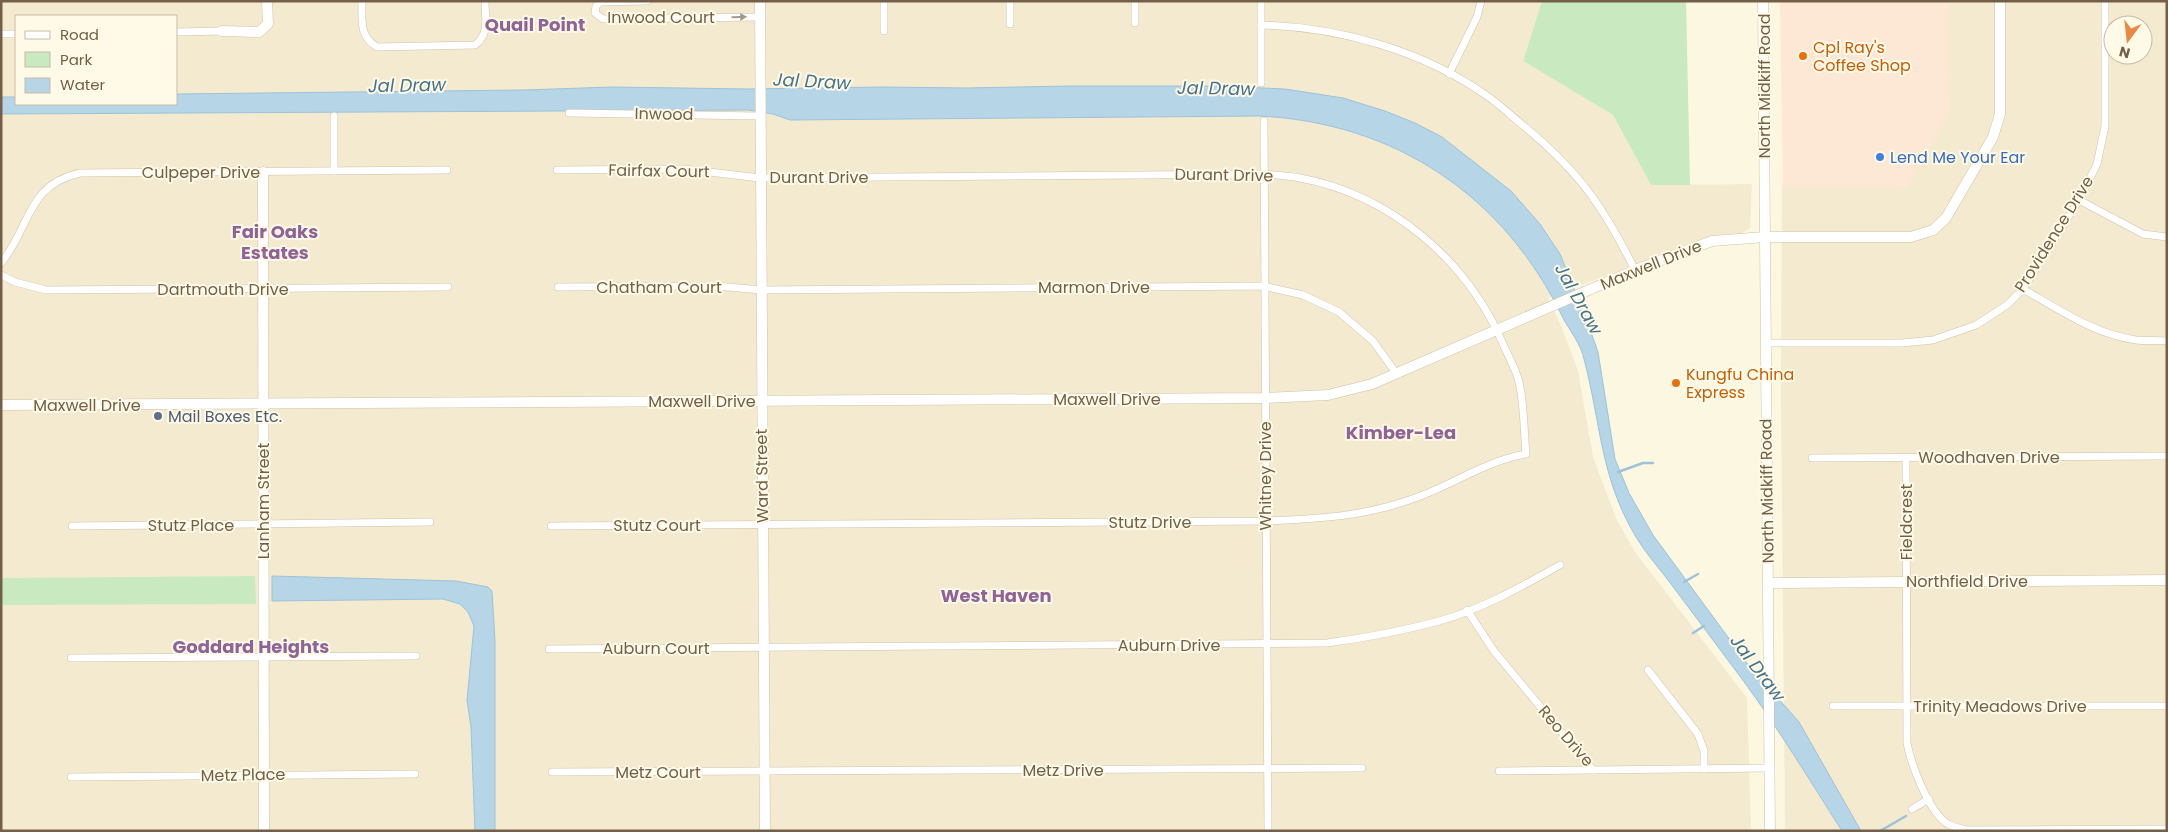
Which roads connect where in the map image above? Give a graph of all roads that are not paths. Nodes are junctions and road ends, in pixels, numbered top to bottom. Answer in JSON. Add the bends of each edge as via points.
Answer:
{"nodes":[{"id":1,"x":267,"y":1,"type":"edge"},
{"id":2,"x":362,"y":1,"type":"edge"},
{"id":3,"x":485,"y":1,"type":"edge"},
{"id":4,"x":647,"y":1,"type":"edge"},
{"id":5,"x":760,"y":1,"type":"edge"},
{"id":6,"x":884,"y":1,"type":"edge"},
{"id":7,"x":1010,"y":1,"type":"edge"},
{"id":8,"x":1135,"y":1,"type":"edge"},
{"id":9,"x":1261,"y":1,"type":"edge"},
{"id":10,"x":1481,"y":1,"type":"edge"},
{"id":11,"x":1763,"y":1,"type":"edge"},
{"id":12,"x":2000,"y":1,"type":"edge"},
{"id":13,"x":2105,"y":1,"type":"edge"},
{"id":14,"x":760,"y":17,"type":"junction"},
{"id":15,"x":1135,"y":23,"type":"dead end"},
{"id":16,"x":1010,"y":24,"type":"dead end"},
{"id":17,"x":1261,"y":25,"type":"junction"},
{"id":18,"x":222,"y":31,"type":"joint"},
{"id":19,"x":884,"y":31,"type":"dead end"},
{"id":20,"x":178,"y":32,"type":"edge"},
{"id":21,"x":1,"y":34,"type":"edge"},
{"id":22,"x":15,"y":34,"type":"edge"},
{"id":23,"x":1449,"y":74,"type":"junction"},
{"id":24,"x":1262,"y":83,"type":"dead end"},
{"id":25,"x":569,"y":113,"type":"dead end"},
{"id":26,"x":334,"y":116,"type":"dead end"},
{"id":27,"x":759,"y":116,"type":"junction"},
{"id":28,"x":1264,"y":121,"type":"dead end"},
{"id":29,"x":447,"y":170,"type":"dead end"},
{"id":30,"x":557,"y":170,"type":"dead end"},
{"id":31,"x":334,"y":171,"type":"junction"},
{"id":32,"x":263,"y":172,"type":"junction"},
{"id":33,"x":1263,"y":174,"type":"junction"},
{"id":34,"x":760,"y":178,"type":"junction"},
{"id":35,"x":2079,"y":200,"type":"junction"},
{"id":36,"x":2167,"y":236,"type":"edge"},
{"id":37,"x":1765,"y":237,"type":"junction"},
{"id":38,"x":1,"y":263,"type":"edge"},
{"id":39,"x":1635,"y":270,"type":"junction"},
{"id":40,"x":1,"y":275,"type":"edge"},
{"id":41,"x":1263,"y":286,"type":"junction"},
{"id":42,"x":448,"y":287,"type":"dead end"},
{"id":43,"x":558,"y":287,"type":"dead end"},
{"id":44,"x":262,"y":289,"type":"junction"},
{"id":45,"x":2023,"y":289,"type":"junction"},
{"id":46,"x":760,"y":290,"type":"junction"},
{"id":47,"x":1496,"y":329,"type":"junction"},
{"id":48,"x":2167,"y":341,"type":"edge"},
{"id":49,"x":1765,"y":343,"type":"junction"},
{"id":50,"x":1396,"y":374,"type":"junction"},
{"id":51,"x":1264,"y":398,"type":"junction"},
{"id":52,"x":761,"y":401,"type":"junction"},
{"id":53,"x":262,"y":404,"type":"junction"},
{"id":54,"x":1,"y":405,"type":"edge"},
{"id":55,"x":1526,"y":454,"type":"joint"},
{"id":56,"x":2167,"y":456,"type":"edge"},
{"id":57,"x":1812,"y":458,"type":"dead end"},
{"id":58,"x":1906,"y":458,"type":"junction"},
{"id":59,"x":1265,"y":521,"type":"junction"},
{"id":60,"x":430,"y":522,"type":"dead end"},
{"id":61,"x":263,"y":524,"type":"junction"},
{"id":62,"x":762,"y":524,"type":"junction"},
{"id":63,"x":72,"y":526,"type":"dead end"},
{"id":64,"x":551,"y":526,"type":"dead end"},
{"id":65,"x":1560,"y":565,"type":"dead end"},
{"id":66,"x":2167,"y":580,"type":"edge"},
{"id":67,"x":1906,"y":581,"type":"junction"},
{"id":68,"x":1768,"y":582,"type":"junction"},
{"id":69,"x":1467,"y":610,"type":"junction"},
{"id":70,"x":1266,"y":645,"type":"junction"},
{"id":71,"x":763,"y":648,"type":"junction"},
{"id":72,"x":549,"y":649,"type":"dead end"},
{"id":73,"x":416,"y":656,"type":"dead end"},
{"id":74,"x":263,"y":657,"type":"junction"},
{"id":75,"x":70,"y":658,"type":"dead end"},
{"id":76,"x":1648,"y":670,"type":"dead end"},
{"id":77,"x":1833,"y":706,"type":"dead end"},
{"id":78,"x":1907,"y":706,"type":"junction"},
{"id":79,"x":2167,"y":706,"type":"edge"},
{"id":80,"x":1362,"y":768,"type":"dead end"},
{"id":81,"x":1770,"y":768,"type":"junction"},
{"id":82,"x":1268,"y":769,"type":"junction"},
{"id":83,"x":1704,"y":769,"type":"junction"},
{"id":84,"x":1593,"y":770,"type":"junction"},
{"id":85,"x":765,"y":771,"type":"junction"},
{"id":86,"x":1499,"y":771,"type":"dead end"},
{"id":87,"x":552,"y":772,"type":"dead end"},
{"id":88,"x":264,"y":774,"type":"junction"},
{"id":89,"x":415,"y":774,"type":"dead end"},
{"id":90,"x":71,"y":777,"type":"dead end"},
{"id":91,"x":1929,"y":799,"type":"junction"},
{"id":92,"x":1912,"y":810,"type":"dead end"},
{"id":93,"x":2167,"y":829,"type":"edge"},
{"id":94,"x":264,"y":831,"type":"edge"},
{"id":95,"x":765,"y":831,"type":"edge"},
{"id":96,"x":1268,"y":831,"type":"edge"},
{"id":97,"x":1770,"y":831,"type":"edge"}],
"edges":[{"from":1,"to":18,"type":"street","via":[[268,24],[259,32]]},
{"from":2,"to":3,"type":"street","via":[[362,29],[377,47],[475,45],[482,40],[486,30]]},
{"from":4,"to":14,"type":"street","name":"Inwood Court","one_way":true,"via":[[600,2],[595,13],[603,18]]},
{"from":5,"to":14,"type":"street","name":"Ward Street"},
{"from":6,"to":19,"type":"street"},
{"from":7,"to":16,"type":"street"},
{"from":8,"to":15,"type":"street"},
{"from":9,"to":17,"type":"street"},
{"from":10,"to":23,"type":"street","via":[[1477,18]]},
{"from":11,"to":37,"type":"street","name":"North Midkiff Road"},
{"from":12,"to":37,"type":"street","name":"Maxwell Drive","via":[[2000,114],[1993,137],[1946,218],[1933,230],[1911,237]]},
{"from":13,"to":35,"type":"street","name":"Providence Drive","via":[[2106,126],[2097,164]]},
{"from":14,"to":27,"type":"street","name":"Ward Street"},
{"from":17,"to":23,"type":"street","via":[[1311,29],[1361,39]]},
{"from":17,"to":24,"type":"street"},
{"from":18,"to":20,"type":"street"},
{"from":21,"to":22,"type":"street"},
{"from":23,"to":39,"type":"street","via":[[1489,98],[1551,149],[1590,194]]},
{"from":25,"to":27,"type":"street","name":"Inwood"},
{"from":26,"to":31,"type":"street"},
{"from":27,"to":34,"type":"street","name":"Ward Street"},
{"from":28,"to":33,"type":"street","name":"Whitney Drive"},
{"from":29,"to":31,"type":"street","name":"Culpeper Drive"},
{"from":30,"to":34,"type":"street","name":"Fairfax Court","via":[[684,169]]},
{"from":31,"to":32,"type":"street","name":"Culpeper Drive"},
{"from":32,"to":38,"type":"street","name":"Culpeper Drive","via":[[80,173],[63,177],[40,196]]},
{"from":32,"to":44,"type":"street","name":"Lanham Street"},
{"from":33,"to":34,"type":"street","name":"Durant Drive"},
{"from":33,"to":41,"type":"street","name":"Whitney Drive"},
{"from":33,"to":47,"type":"street","name":"Durant Drive","via":[[1300,178],[1336,187],[1371,201],[1404,220],[1451,261],[1480,298]]},
{"from":34,"to":46,"type":"street","name":"Ward Street"},
{"from":35,"to":36,"type":"street","via":[[2143,234]]},
{"from":35,"to":45,"type":"street","name":"Providence Drive"},
{"from":37,"to":39,"type":"street","name":"Maxwell Drive","via":[[1712,241]]},
{"from":37,"to":49,"type":"street","name":"North Midkiff Road"},
{"from":39,"to":47,"type":"street","name":"Maxwell Drive"},
{"from":40,"to":44,"type":"street","name":"Dartmouth Drive","via":[[46,290]]},
{"from":41,"to":46,"type":"street","name":"Marmon Drive"},
{"from":41,"to":50,"type":"street","name":"Marmon Drive","via":[[1304,295],[1339,312],[1373,341]]},
{"from":41,"to":51,"type":"street","name":"Whitney Drive"},
{"from":42,"to":44,"type":"street","name":"Dartmouth Drive"},
{"from":43,"to":46,"type":"street","name":"Chatham Court","via":[[717,286]]},
{"from":44,"to":53,"type":"street","name":"Lanham Street"},
{"from":45,"to":48,"type":"street","via":[[2103,332],[2136,340]]},
{"from":45,"to":49,"type":"street","name":"Providence Drive","via":[[2007,305],[1976,326],[1934,340]]},
{"from":46,"to":52,"type":"street","name":"Ward Street"},
{"from":47,"to":50,"type":"street","name":"Maxwell Drive"},
{"from":47,"to":55,"type":"street","name":"Durant Drive","via":[[1519,382]]},
{"from":49,"to":68,"type":"street","name":"North Midkiff Road"},
{"from":50,"to":51,"type":"street","name":"Maxwell Drive","via":[[1328,395]]},
{"from":51,"to":52,"type":"street","name":"Maxwell Drive"},
{"from":51,"to":59,"type":"street","name":"Whitney Drive"},
{"from":52,"to":53,"type":"street","name":"Maxwell Drive"},
{"from":52,"to":62,"type":"street","name":"Ward Street"},
{"from":53,"to":54,"type":"street","name":"Maxwell Drive"},
{"from":53,"to":61,"type":"street","name":"Lanham Street"},
{"from":55,"to":59,"type":"street","name":"Stutz Drive","via":[[1488,464],[1387,508],[1331,518]]},
{"from":56,"to":58,"type":"street","name":"Woodhaven Drive"},
{"from":57,"to":58,"type":"street","name":"Woodhaven Drive"},
{"from":58,"to":67,"type":"street","name":"Fieldcrest"},
{"from":59,"to":62,"type":"street","name":"Stutz Drive"},
{"from":59,"to":70,"type":"street","name":"Whitney Drive"},
{"from":60,"to":61,"type":"street","name":"Stutz Place"},
{"from":61,"to":63,"type":"street","name":"Stutz Place"},
{"from":61,"to":74,"type":"street","name":"Lanham Street"},
{"from":62,"to":64,"type":"street","name":"Stutz Court"},
{"from":62,"to":71,"type":"street","name":"Ward Street"},
{"from":65,"to":69,"type":"street","name":"Auburn Drive","via":[[1513,591]]},
{"from":66,"to":67,"type":"street","name":"Northfield Drive"},
{"from":67,"to":68,"type":"street","name":"Northfield Drive"},
{"from":67,"to":78,"type":"street","name":"Fieldcrest"},
{"from":68,"to":81,"type":"street","name":"North Midkiff Road"},
{"from":69,"to":70,"type":"street","name":"Auburn Drive","via":[[1366,638]]},
{"from":69,"to":84,"type":"street","name":"Reo Drive","via":[[1494,651]]},
{"from":70,"to":71,"type":"street","name":"Auburn Drive"},
{"from":70,"to":82,"type":"street","name":"Whitney Drive"},
{"from":71,"to":72,"type":"street","name":"Auburn Court"},
{"from":71,"to":85,"type":"street","name":"Ward Street"},
{"from":73,"to":74,"type":"street"},
{"from":74,"to":75,"type":"street"},
{"from":74,"to":88,"type":"street","name":"Lanham Street"},
{"from":76,"to":83,"type":"street","via":[[1698,734],[1704,751]]},
{"from":77,"to":78,"type":"street","name":"Trinity Meadows Drive"},
{"from":78,"to":79,"type":"street","name":"Trinity Meadows Drive"},
{"from":78,"to":91,"type":"street","name":"Fieldcrest","via":[[1910,760]]},
{"from":80,"to":82,"type":"street","name":"Metz Drive"},
{"from":81,"to":83,"type":"street","name":"Reo Drive"},
{"from":81,"to":97,"type":"street","name":"North Midkiff Road"},
{"from":82,"to":85,"type":"street","name":"Metz Drive"},
{"from":82,"to":96,"type":"street","name":"Whitney Drive"},
{"from":83,"to":84,"type":"street","name":"Reo Drive"},
{"from":84,"to":86,"type":"street"},
{"from":85,"to":87,"type":"street","name":"Metz Court"},
{"from":85,"to":95,"type":"street","name":"Ward Street"},
{"from":88,"to":89,"type":"street","name":"Metz Place"},
{"from":88,"to":90,"type":"street","name":"Metz Place"},
{"from":88,"to":94,"type":"street","name":"Lanham Street"},
{"from":91,"to":92,"type":"street"},
{"from":91,"to":93,"type":"street","name":"Fieldcrest","via":[[1943,820],[1958,829]]}]}
